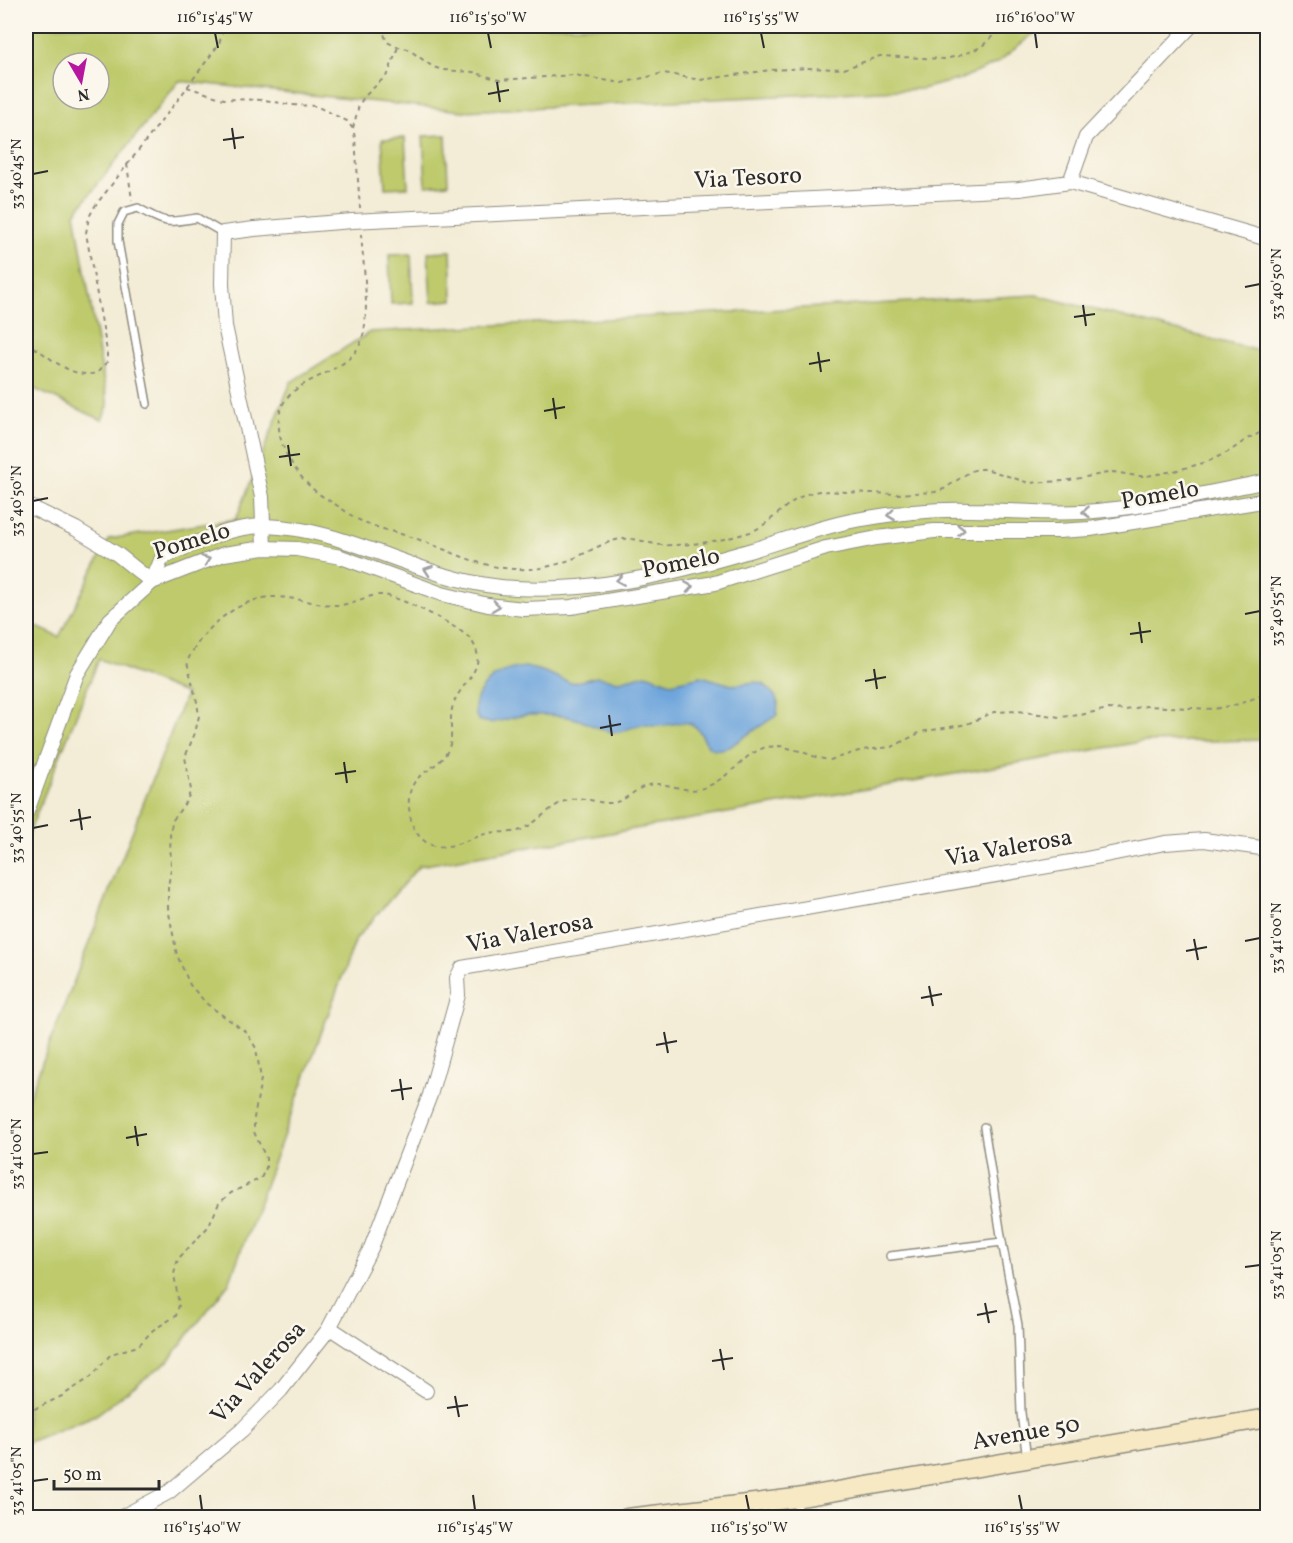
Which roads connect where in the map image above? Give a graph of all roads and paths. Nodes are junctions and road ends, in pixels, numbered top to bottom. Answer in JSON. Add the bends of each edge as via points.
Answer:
{"nodes":[{"id":1,"x":381,"y":26,"type":"edge"},
{"id":2,"x":1001,"y":26,"type":"edge"},
{"id":3,"x":1191,"y":26,"type":"edge"},
{"id":4,"x":398,"y":47,"type":"junction"},
{"id":5,"x":187,"y":87,"type":"dead end"},
{"id":6,"x":353,"y":129,"type":"junction"},
{"id":7,"x":127,"y":164,"type":"dead end"},
{"id":8,"x":1070,"y":182,"type":"junction"},
{"id":9,"x":133,"y":208,"type":"junction"},
{"id":10,"x":360,"y":220,"type":"junction"},
{"id":11,"x":223,"y":233,"type":"junction"},
{"id":12,"x":1268,"y":239,"type":"edge"},
{"id":13,"x":147,"y":404,"type":"dead end"},
{"id":14,"x":1268,"y":429,"type":"edge"},
{"id":15,"x":1268,"y":481,"type":"edge"},
{"id":16,"x":1268,"y":500,"type":"edge"},
{"id":17,"x":26,"y":505,"type":"edge"},
{"id":18,"x":263,"y":526,"type":"junction"},
{"id":19,"x":264,"y":548,"type":"junction"},
{"id":20,"x":152,"y":582,"type":"junction"},
{"id":21,"x":26,"y":664,"type":"edge"},
{"id":22,"x":1268,"y":693,"type":"edge"},
{"id":23,"x":26,"y":741,"type":"edge"},
{"id":24,"x":26,"y":814,"type":"edge"},
{"id":25,"x":1268,"y":849,"type":"edge"},
{"id":26,"x":984,"y":1127,"type":"dead end"},
{"id":27,"x":1002,"y":1242,"type":"junction"},
{"id":28,"x":890,"y":1256,"type":"dead end"},
{"id":29,"x":330,"y":1328,"type":"junction"},
{"id":30,"x":426,"y":1391,"type":"dead end"},
{"id":31,"x":26,"y":1413,"type":"edge"},
{"id":32,"x":1268,"y":1418,"type":"edge"},
{"id":33,"x":1268,"y":1442,"type":"edge"},
{"id":34,"x":1261,"y":1443,"type":"dead end"},
{"id":35,"x":1027,"y":1459,"type":"junction"},
{"id":36,"x":794,"y":1498,"type":"junction"},
{"id":37,"x":120,"y":1518,"type":"edge"},
{"id":38,"x":627,"y":1518,"type":"edge"},
{"id":39,"x":694,"y":1518,"type":"edge"},
{"id":40,"x":799,"y":1518,"type":"edge"}],
"edges":[{"from":1,"to":4,"type":"path","via":[[387,42]]},
{"from":2,"to":4,"type":"path","via":[[981,47],[959,56],[932,60],[880,56],[844,69],[760,70],[700,80],[664,73],[622,83],[574,75],[499,80],[433,67],[408,49]]},
{"from":3,"to":8,"type":"street","via":[[1086,138]]},
{"from":4,"to":6,"type":"path","via":[[388,74],[359,105]]},
{"from":5,"to":6,"type":"path","via":[[224,99],[316,106],[338,115]]},
{"from":6,"to":10,"type":"path"},
{"from":7,"to":9,"type":"path"},
{"from":8,"to":10,"type":"street","name":"Via Tesoro","via":[[1019,189]]},
{"from":8,"to":12,"type":"street","name":"Via Tesoro"},
{"from":9,"to":11,"type":"lane","via":[[166,221],[197,218]]},
{"from":9,"to":13,"type":"lane","via":[[124,212],[118,224],[118,241]]},
{"from":10,"to":11,"type":"street","name":"Via Tesoro"},
{"from":10,"to":14,"type":"path","via":[[365,317],[361,344],[345,362],[304,383],[289,396],[279,422],[282,441],[307,482],[358,519],[483,565],[534,568],[570,560],[624,538],[675,545],[746,534],[759,529],[790,503],[820,490],[935,492],[978,469],[1029,483],[1113,472],[1138,476],[1174,471],[1220,457]]},
{"from":11,"to":18,"type":"street","via":[[225,326],[262,497]]},
{"from":15,"to":18,"type":"street","name":"Pomelo","one_way":true,"via":[[1132,508],[1091,512],[921,511],[858,519],[684,570],[548,590],[446,576],[343,541]]},
{"from":19,"to":16,"type":"street","name":"Pomelo","one_way":true,"via":[[341,557],[442,594],[488,605],[571,608],[715,583],[826,548],[877,538],[934,531],[1058,531],[1121,526]]},
{"from":17,"to":20,"type":"street","via":[[117,554]]},
{"from":18,"to":19,"type":"street"},
{"from":18,"to":20,"type":"street","name":"Pomelo","via":[[228,532],[162,558]]},
{"from":20,"to":19,"type":"street","name":"Pomelo","one_way":true,"via":[[225,554]]},
{"from":20,"to":24,"type":"street","via":[[110,620],[77,674]]},
{"from":21,"to":23,"type":"path","via":[[32,712]]},
{"from":22,"to":31,"type":"path","via":[[1214,709],[1146,706],[1060,717],[994,712],[967,724],[921,732],[892,747],[862,750],[830,760],[786,746],[773,746],[751,754],[705,788],[690,790],[652,784],[614,802],[572,799],[556,805],[521,830],[492,832],[446,847],[432,844],[416,832],[410,793],[417,779],[447,751],[452,705],[479,657],[467,634],[382,595],[345,605],[267,598],[254,600],[224,617],[203,634],[187,663],[199,716],[185,757],[191,790],[170,832],[167,900],[177,955],[190,985],[207,1004],[246,1032],[256,1048],[261,1079],[254,1132],[266,1158],[266,1168],[261,1178],[219,1203],[209,1226],[178,1258],[174,1274],[179,1305],[176,1316],[153,1330],[138,1346],[111,1354],[91,1377],[62,1396]]},
{"from":25,"to":29,"type":"street","name":"Via Valerosa","via":[[1204,840],[1165,843],[462,968],[430,1095],[371,1248]]},
{"from":26,"to":27,"type":"lane"},
{"from":27,"to":28,"type":"lane"},
{"from":27,"to":35,"type":"lane","via":[[1018,1325]]},
{"from":29,"to":30,"type":"street"},
{"from":29,"to":37,"type":"street","name":"Via Valerosa","via":[[281,1390],[242,1430],[169,1492]]},
{"from":32,"to":35,"type":"main road","name":"Avenue 50"},
{"from":33,"to":34,"type":"path"},
{"from":35,"to":36,"type":"main road","name":"Avenue 50"},
{"from":36,"to":38,"type":"main road","name":"Avenue 50"},
{"from":36,"to":39,"type":"main road","name":"Avenue 50"},
{"from":36,"to":40,"type":"lane"}]}
